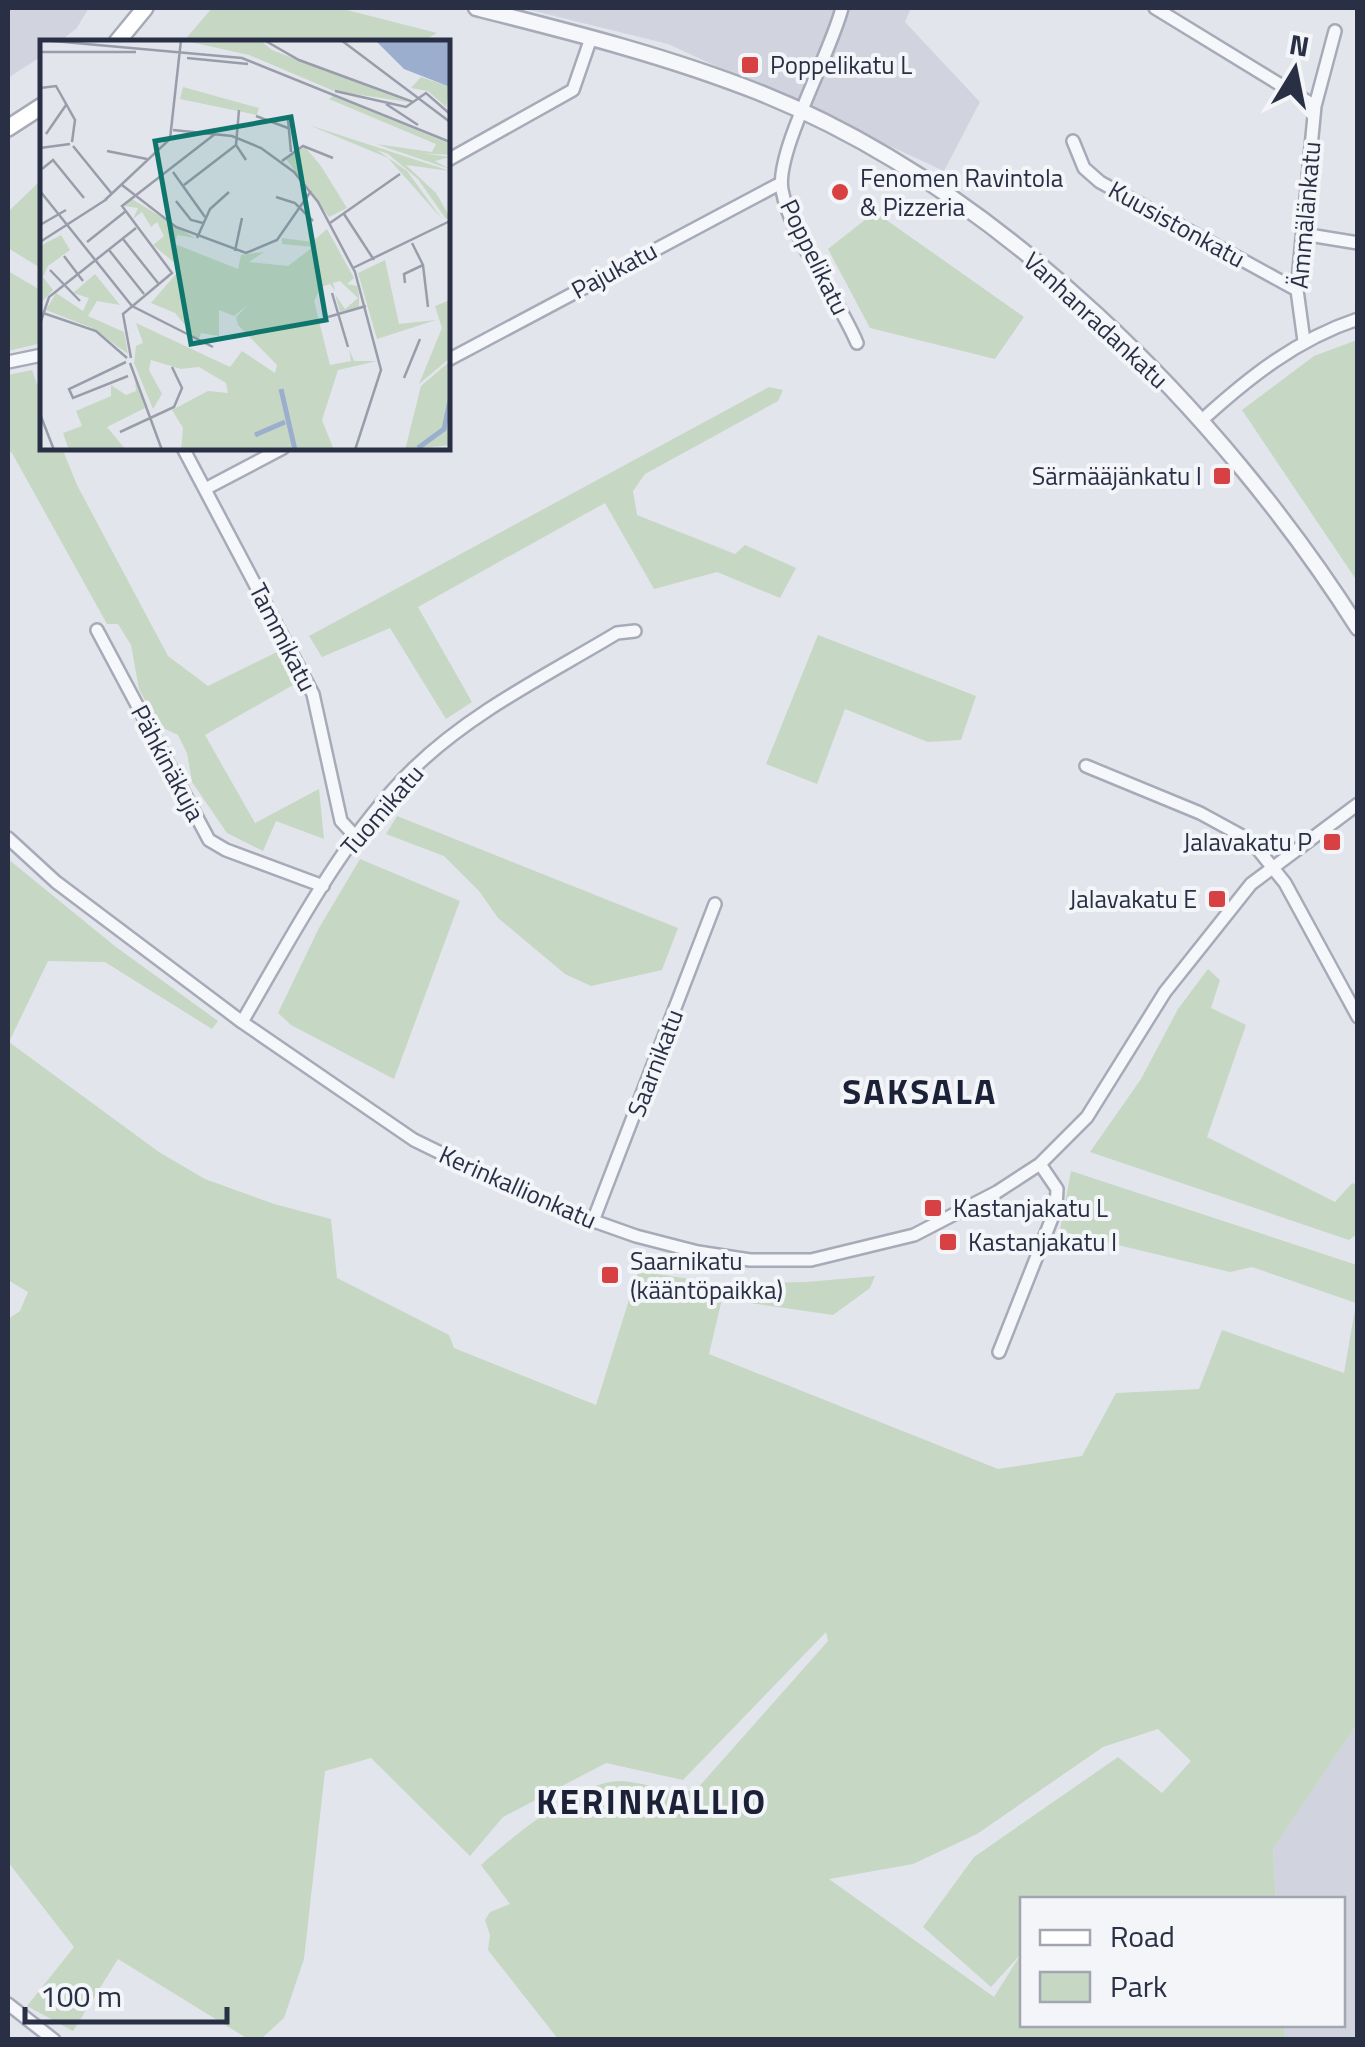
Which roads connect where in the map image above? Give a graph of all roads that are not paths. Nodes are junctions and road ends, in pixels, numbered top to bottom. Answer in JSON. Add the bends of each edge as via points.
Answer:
{"nodes":[{"id":1,"x":145,"y":8,"type":"edge"},
{"id":2,"x":476,"y":8,"type":"edge"},
{"id":3,"x":842,"y":8,"type":"edge"},
{"id":4,"x":1154,"y":8,"type":"edge"},
{"id":5,"x":1335,"y":32,"type":"dead end"},
{"id":6,"x":592,"y":38,"type":"junction"},
{"id":7,"x":118,"y":40,"type":"edge"},
{"id":8,"x":1315,"y":106,"type":"junction"},
{"id":9,"x":40,"y":107,"type":"edge"},
{"id":10,"x":803,"y":113,"type":"junction"},
{"id":11,"x":8,"y":128,"type":"edge"},
{"id":12,"x":1073,"y":141,"type":"dead end"},
{"id":13,"x":450,"y":159,"type":"edge"},
{"id":14,"x":782,"y":183,"type":"junction"},
{"id":15,"x":1303,"y":234,"type":"junction"},
{"id":16,"x":1358,"y":243,"type":"edge"},
{"id":17,"x":1297,"y":290,"type":"junction"},
{"id":18,"x":1358,"y":319,"type":"edge"},
{"id":19,"x":1304,"y":341,"type":"junction"},
{"id":20,"x":857,"y":343,"type":"dead end"},
{"id":21,"x":40,"y":355,"type":"edge"},
{"id":22,"x":450,"y":359,"type":"edge"},
{"id":23,"x":8,"y":362,"type":"edge"},
{"id":24,"x":1201,"y":421,"type":"junction"},
{"id":25,"x":184,"y":450,"type":"edge"},
{"id":26,"x":279,"y":450,"type":"edge"},
{"id":27,"x":207,"y":488,"type":"junction"},
{"id":28,"x":1358,"y":628,"type":"edge"},
{"id":29,"x":97,"y":630,"type":"dead end"},
{"id":30,"x":635,"y":631,"type":"dead end"},
{"id":31,"x":1086,"y":766,"type":"dead end"},
{"id":32,"x":1358,"y":804,"type":"edge"},
{"id":33,"x":354,"y":836,"type":"junction"},
{"id":34,"x":8,"y":838,"type":"edge"},
{"id":35,"x":1272,"y":866,"type":"junction"},
{"id":36,"x":324,"y":886,"type":"junction"},
{"id":37,"x":715,"y":904,"type":"dead end"},
{"id":38,"x":1358,"y":1017,"type":"edge"},
{"id":39,"x":242,"y":1022,"type":"junction"},
{"id":40,"x":1040,"y":1164,"type":"junction"},
{"id":41,"x":593,"y":1221,"type":"junction"},
{"id":42,"x":999,"y":1352,"type":"dead end"},
{"id":43,"x":8,"y":2004,"type":"edge"},
{"id":44,"x":54,"y":2040,"type":"edge"}],
"edges":[{"from":1,"to":7,"type":"main road"},
{"from":2,"to":6,"type":"street","name":"Vanhanradankatu"},
{"from":3,"to":10,"type":"street","name":"Poppelikatu"},
{"from":4,"to":8,"type":"street"},
{"from":5,"to":8,"type":"street","name":"Ämmälänkatu"},
{"from":6,"to":10,"type":"street","name":"Vanhanradankatu","via":[[706,73]]},
{"from":6,"to":13,"type":"street","via":[[572,90]]},
{"from":8,"to":15,"type":"street","name":"Ämmälänkatu"},
{"from":9,"to":11,"type":"main road"},
{"from":10,"to":14,"type":"street","name":"Poppelikatu"},
{"from":10,"to":24,"type":"street","name":"Vanhanradankatu","via":[[876,150],[1026,253]]},
{"from":12,"to":17,"type":"street","name":"Kuusistonkatu","via":[[1084,168],[1100,182]]},
{"from":14,"to":20,"type":"street","name":"Poppelikatu","via":[[793,221]]},
{"from":14,"to":22,"type":"street","name":"Pajukatu"},
{"from":15,"to":16,"type":"street"},
{"from":15,"to":17,"type":"street","name":"Ämmälänkatu"},
{"from":17,"to":19,"type":"street","name":"Ämmälänkatu"},
{"from":18,"to":19,"type":"street"},
{"from":19,"to":24,"type":"street"},
{"from":21,"to":23,"type":"street"},
{"from":24,"to":28,"type":"street","name":"Vanhanradankatu","via":[[1305,549]]},
{"from":25,"to":27,"type":"street","name":"Tammikatu"},
{"from":26,"to":27,"type":"street"},
{"from":27,"to":33,"type":"street","name":"Tammikatu","via":[[313,694],[341,821]]},
{"from":29,"to":36,"type":"street","name":"Pähkinäkuja","via":[[209,840]]},
{"from":30,"to":33,"type":"street","name":"Tuomikatu","via":[[617,632],[488,711],[416,766]]},
{"from":31,"to":35,"type":"street","via":[[1200,813],[1244,837]]},
{"from":32,"to":35,"type":"street","name":"Kerinkallionkatu"},
{"from":33,"to":36,"type":"street","name":"Tuomikatu"},
{"from":34,"to":39,"type":"street","name":"Kerinkallionkatu"},
{"from":35,"to":38,"type":"street"},
{"from":35,"to":40,"type":"street","name":"Kerinkallionkatu","via":[[1165,992],[1087,1117]]},
{"from":36,"to":39,"type":"street","name":"Tuomikatu"},
{"from":37,"to":41,"type":"street","name":"Saarnikatu"},
{"from":39,"to":41,"type":"street","name":"Kerinkallionkatu","via":[[414,1140]]},
{"from":40,"to":41,"type":"street","name":"Kerinkallionkatu","via":[[914,1235],[811,1260],[698,1252]]},
{"from":40,"to":42,"type":"street","via":[[1057,1189],[1056,1208]]},
{"from":43,"to":44,"type":"street"}]}
